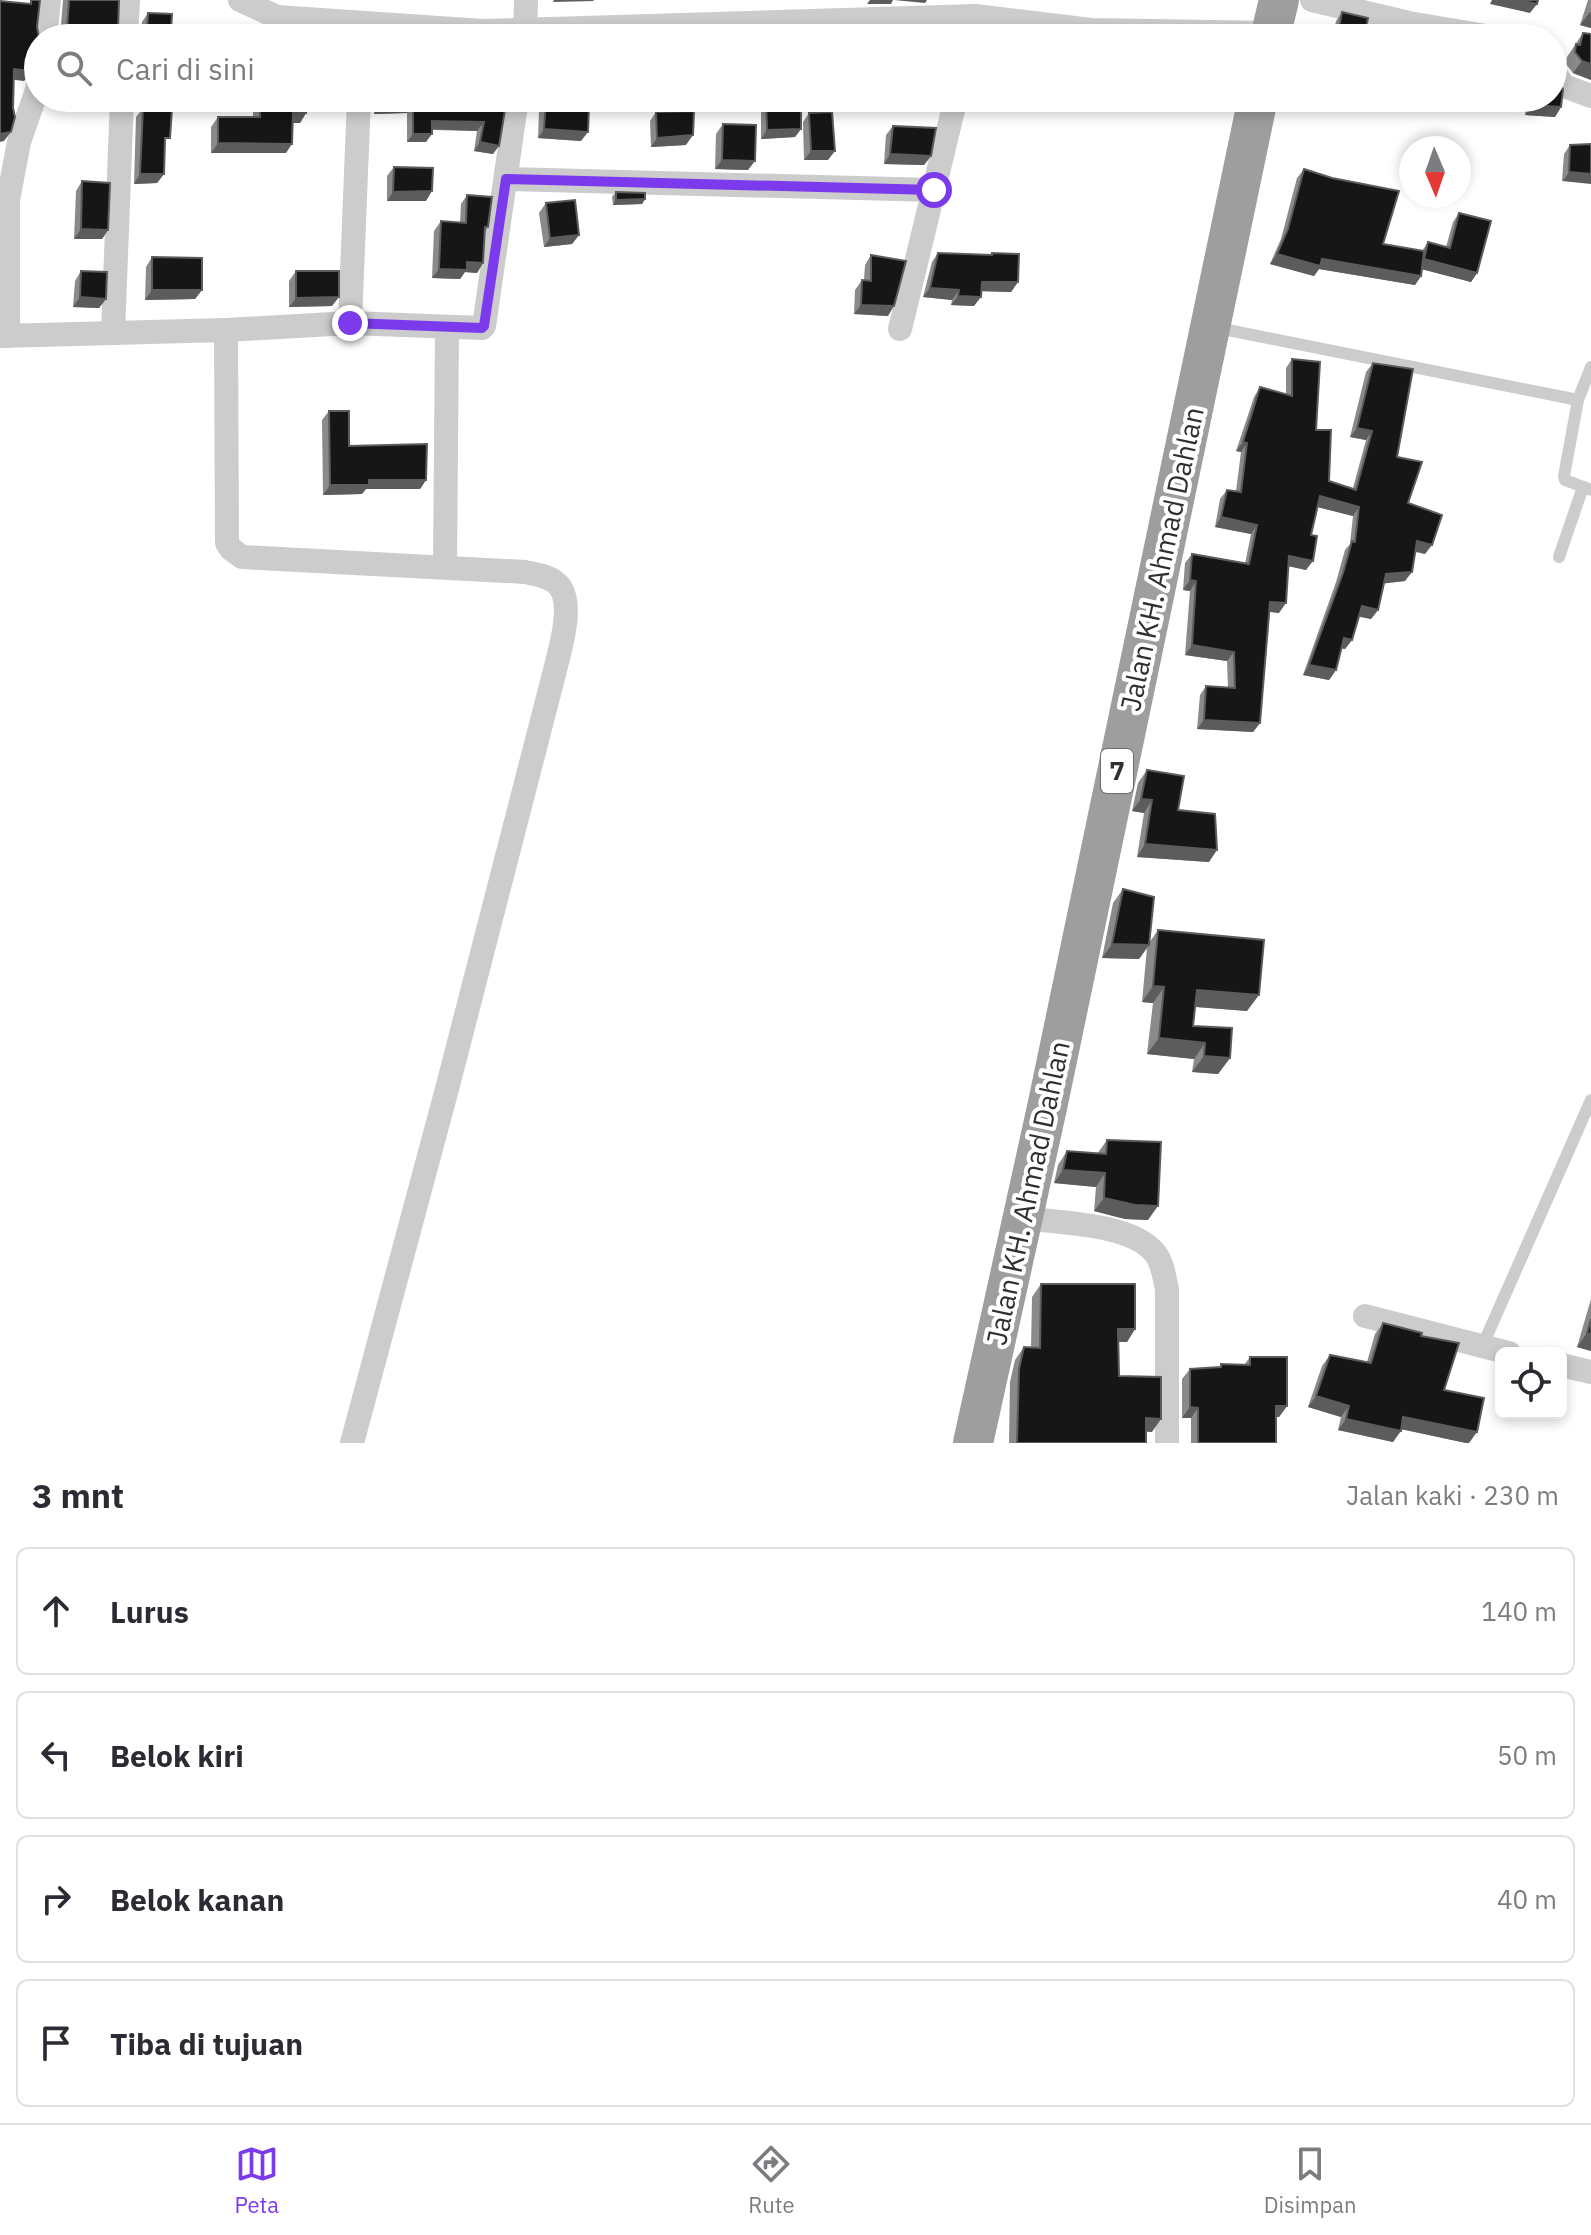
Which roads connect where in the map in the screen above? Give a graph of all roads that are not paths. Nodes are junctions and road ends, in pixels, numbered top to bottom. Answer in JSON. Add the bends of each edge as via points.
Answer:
{"nodes":[{"id":1,"x":49,"y":0,"type":"edge"},
{"id":2,"x":128,"y":0,"type":"edge"},
{"id":3,"x":240,"y":0,"type":"edge"},
{"id":4,"x":526,"y":0,"type":"edge"},
{"id":5,"x":1312,"y":0,"type":"edge"},
{"id":6,"x":976,"y":18,"type":"edge"},
{"id":7,"x":46,"y":24,"type":"edge"},
{"id":8,"x":127,"y":24,"type":"edge"},
{"id":9,"x":323,"y":24,"type":"edge"},
{"id":10,"x":526,"y":24,"type":"edge"},
{"id":11,"x":807,"y":24,"type":"edge"},
{"id":12,"x":1034,"y":24,"type":"edge"},
{"id":13,"x":1415,"y":24,"type":"edge"},
{"id":14,"x":1567,"y":87,"type":"edge"},
{"id":15,"x":1591,"y":96,"type":"edge"},
{"id":16,"x":29,"y":112,"type":"edge"},
{"id":17,"x":121,"y":112,"type":"edge"},
{"id":18,"x":358,"y":112,"type":"edge"},
{"id":19,"x":515,"y":112,"type":"edge"},
{"id":20,"x":953,"y":112,"type":"edge"},
{"id":21,"x":1255,"y":112,"type":"edge"},
{"id":22,"x":506,"y":179,"type":"junction"},
{"id":23,"x":934,"y":190,"type":"junction"},
{"id":24,"x":350,"y":323,"type":"junction"},
{"id":25,"x":1210,"y":327,"type":"junction"},
{"id":26,"x":447,"y":328,"type":"junction"},
{"id":27,"x":900,"y":329,"type":"dead end"},
{"id":28,"x":226,"y":330,"type":"junction"},
{"id":29,"x":113,"y":333,"type":"junction"},
{"id":30,"x":4,"y":336,"type":"edge"},
{"id":31,"x":1591,"y":367,"type":"edge"},
{"id":32,"x":1578,"y":400,"type":"junction"},
{"id":33,"x":1587,"y":489,"type":"edge"},
{"id":34,"x":1559,"y":557,"type":"dead end"},
{"id":35,"x":445,"y":567,"type":"junction"},
{"id":36,"x":1591,"y":1100,"type":"edge"},
{"id":37,"x":1023,"y":1218,"type":"junction"},
{"id":38,"x":1365,"y":1316,"type":"dead end"},
{"id":39,"x":1482,"y":1347,"type":"junction"},
{"id":40,"x":1495,"y":1350,"type":"edge"},
{"id":41,"x":1567,"y":1366,"type":"edge"},
{"id":42,"x":1591,"y":1372,"type":"edge"},
{"id":43,"x":352,"y":1443,"type":"edge"},
{"id":44,"x":973,"y":1443,"type":"edge"},
{"id":45,"x":1167,"y":1443,"type":"edge"}],
"edges":[{"from":1,"to":7,"type":"street"},
{"from":2,"to":8,"type":"street"},
{"from":3,"to":9,"type":"street","via":[[277,17]]},
{"from":4,"to":10,"type":"street"},
{"from":5,"to":13,"type":"street"},
{"from":6,"to":11,"type":"street"},
{"from":6,"to":12,"type":"street"},
{"from":14,"to":15,"type":"street"},
{"from":16,"to":30,"type":"street","via":[[8,200]]},
{"from":17,"to":29,"type":"street"},
{"from":18,"to":24,"type":"street"},
{"from":19,"to":22,"type":"street"},
{"from":20,"to":23,"type":"street"},
{"from":21,"to":25,"type":"highway","name":"Jalan KH. Ahmad Dahlan","number":"7"},
{"from":22,"to":23,"type":"street"},
{"from":22,"to":26,"type":"street","via":[[484,326]]},
{"from":23,"to":27,"type":"street"},
{"from":24,"to":26,"type":"street"},
{"from":24,"to":28,"type":"street"},
{"from":25,"to":32,"type":"lane"},
{"from":25,"to":37,"type":"highway","name":"Jalan KH. Ahmad Dahlan","number":"7"},
{"from":26,"to":35,"type":"street"},
{"from":28,"to":29,"type":"street"},
{"from":28,"to":35,"type":"street","via":[[231,549],[250,558]]},
{"from":29,"to":30,"type":"street"},
{"from":31,"to":32,"type":"lane"},
{"from":32,"to":33,"type":"lane","via":[[1563,472],[1565,480]]},
{"from":33,"to":34,"type":"lane"},
{"from":35,"to":43,"type":"street","via":[[544,576],[563,590],[565,615],[512,839]]},
{"from":36,"to":39,"type":"lane"},
{"from":37,"to":44,"type":"highway","name":"Jalan KH. Ahmad Dahlan","number":"7"},
{"from":37,"to":45,"type":"street","via":[[1111,1230],[1141,1241],[1154,1253],[1167,1289]]},
{"from":38,"to":39,"type":"street"},
{"from":39,"to":40,"type":"street"},
{"from":41,"to":42,"type":"street"}]}
